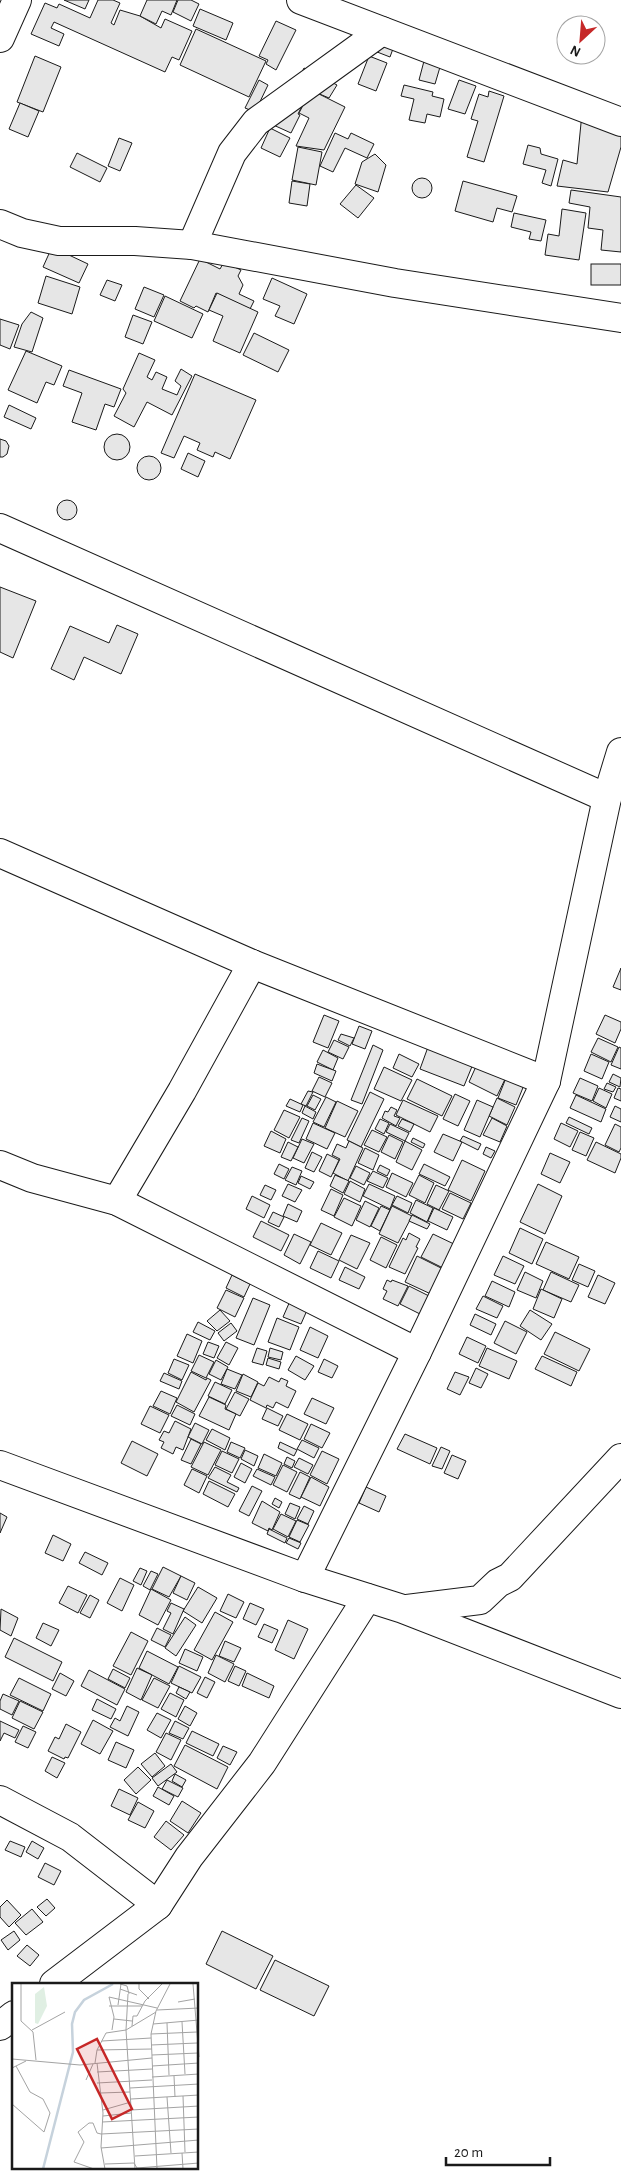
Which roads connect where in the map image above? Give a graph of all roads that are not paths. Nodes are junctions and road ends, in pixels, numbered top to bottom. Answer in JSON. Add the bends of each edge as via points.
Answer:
{"nodes":[{"id":1,"x":17,"y":0,"type":"edge"},
{"id":2,"x":301,"y":0,"type":"edge"},
{"id":3,"x":382,"y":31,"type":"junction"},
{"id":4,"x":0,"y":38,"type":"edge"},
{"id":5,"x":621,"y":122,"type":"edge"},
{"id":6,"x":0,"y":224,"type":"edge"},
{"id":7,"x":192,"y":245,"type":"junction"},
{"id":8,"x":621,"y":318,"type":"edge"},
{"id":9,"x":0,"y":528,"type":"edge"},
{"id":10,"x":621,"y":752,"type":"edge"},
{"id":11,"x":607,"y":798,"type":"junction"},
{"id":12,"x":0,"y":853,"type":"edge"},
{"id":13,"x":252,"y":964,"type":"junction"},
{"id":14,"x":546,"y":1081,"type":"junction"},
{"id":15,"x":0,"y":1165,"type":"edge"},
{"id":16,"x":117,"y":1201,"type":"junction"},
{"id":17,"x":417,"y":1352,"type":"junction"},
{"id":18,"x":621,"y":1458,"type":"edge"},
{"id":19,"x":0,"y":1465,"type":"edge"},
{"id":20,"x":305,"y":1578,"type":"junction"},
{"id":21,"x":367,"y":1598,"type":"junction"},
{"id":22,"x":403,"y":1609,"type":"junction"},
{"id":23,"x":621,"y":1694,"type":"edge"},
{"id":24,"x":0,"y":1800,"type":"edge"},
{"id":25,"x":158,"y":1905,"type":"junction"},
{"id":26,"x":55,"y":1983,"type":"edge"},
{"id":27,"x":12,"y":2017,"type":"edge"},
{"id":28,"x":0,"y":2026,"type":"edge"}],
"edges":[{"from":1,"to":4,"type":"street"},
{"from":2,"to":3,"type":"street"},
{"from":3,"to":5,"type":"street"},
{"from":3,"to":7,"type":"street","via":[[256,122],[232,154]]},
{"from":6,"to":7,"type":"street","via":[[22,233],[59,241]]},
{"from":7,"to":8,"type":"street","via":[[395,284]]},
{"from":9,"to":11,"type":"street"},
{"from":10,"to":11,"type":"street"},
{"from":11,"to":14,"type":"street"},
{"from":12,"to":13,"type":"street"},
{"from":13,"to":14,"type":"street"},
{"from":13,"to":16,"type":"street"},
{"from":14,"to":17,"type":"street"},
{"from":15,"to":16,"type":"street","via":[[32,1178]]},
{"from":16,"to":17,"type":"street"},
{"from":17,"to":20,"type":"street"},
{"from":18,"to":22,"type":"street","via":[[510,1577],[498,1583],[480,1600]]},
{"from":19,"to":20,"type":"street"},
{"from":20,"to":21,"type":"street"},
{"from":21,"to":22,"type":"street"},
{"from":21,"to":25,"type":"street","via":[[262,1763],[168,1885]]},
{"from":22,"to":23,"type":"street"},
{"from":24,"to":25,"type":"street","via":[[70,1837]]},
{"from":25,"to":26,"type":"street"},
{"from":27,"to":28,"type":"street"}]}
